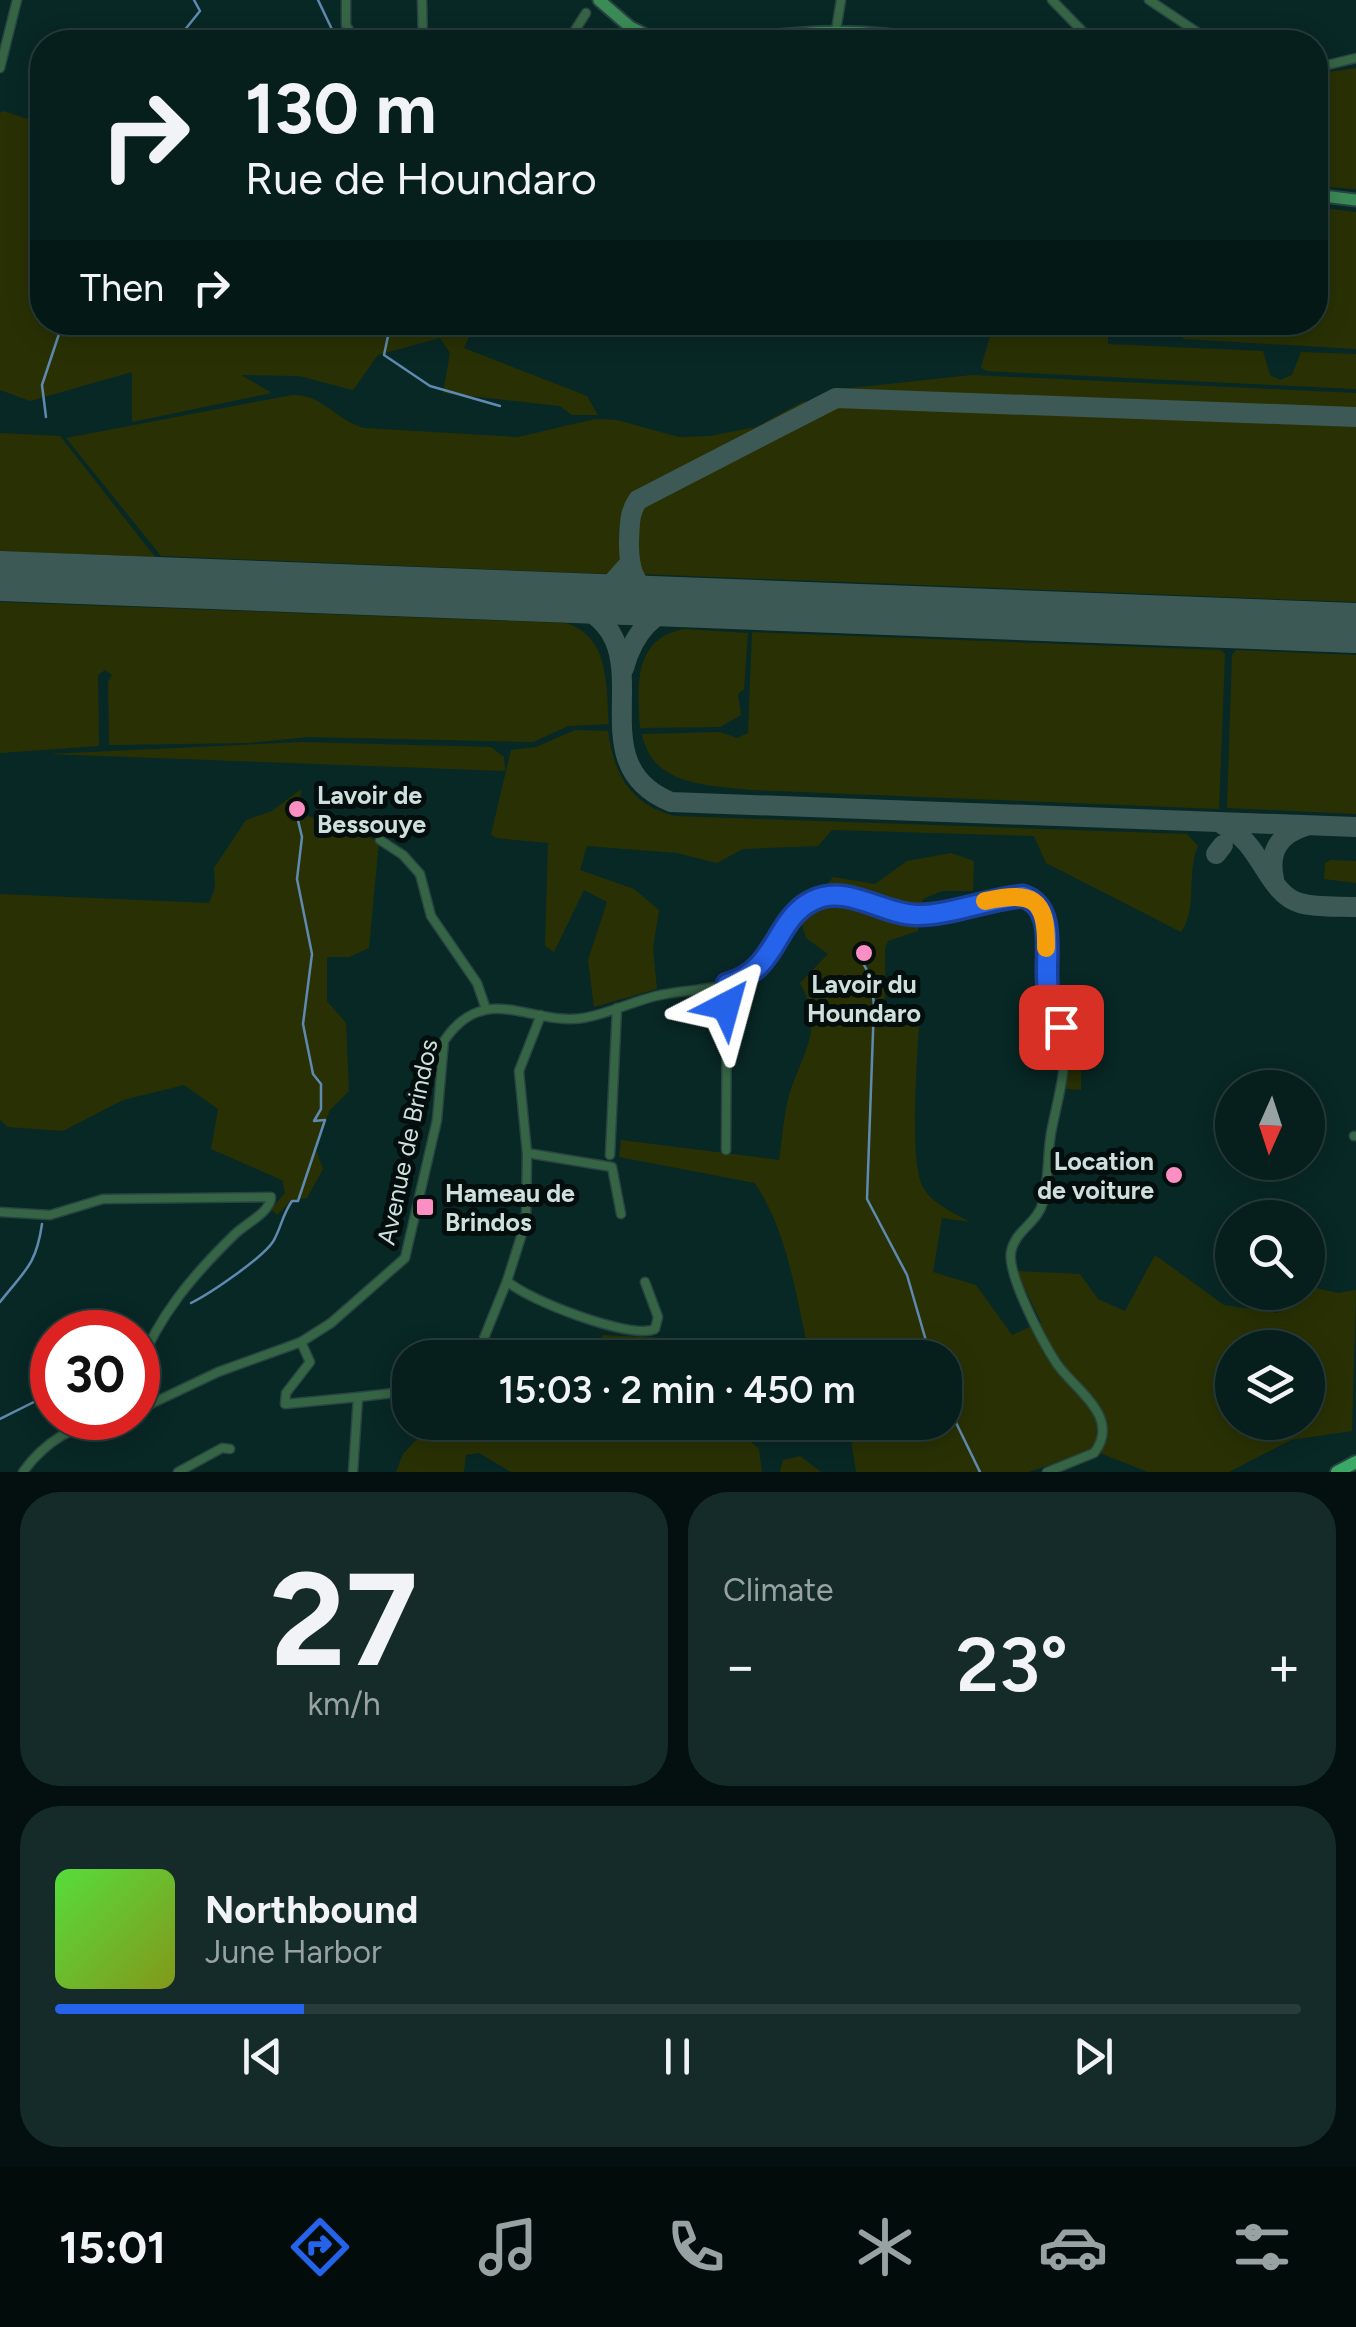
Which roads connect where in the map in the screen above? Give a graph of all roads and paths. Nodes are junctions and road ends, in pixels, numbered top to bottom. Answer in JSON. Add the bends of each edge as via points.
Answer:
{"nodes":[{"id":1,"x":17,"y":0,"type":"edge"},
{"id":2,"x":346,"y":0,"type":"edge"},
{"id":3,"x":422,"y":0,"type":"edge"},
{"id":4,"x":600,"y":0,"type":"edge"},
{"id":5,"x":841,"y":0,"type":"edge"},
{"id":6,"x":1052,"y":0,"type":"edge"},
{"id":7,"x":1149,"y":0,"type":"edge"},
{"id":8,"x":586,"y":13,"type":"dead end"},
{"id":9,"x":349,"y":30,"type":"edge"},
{"id":10,"x":423,"y":30,"type":"edge"},
{"id":11,"x":575,"y":30,"type":"edge"},
{"id":12,"x":636,"y":30,"type":"edge"},
{"id":13,"x":836,"y":30,"type":"edge"},
{"id":14,"x":1081,"y":30,"type":"edge"},
{"id":15,"x":1194,"y":30,"type":"edge"},
{"id":16,"x":1356,"y":58,"type":"edge"},
{"id":17,"x":1328,"y":65,"type":"edge"},
{"id":18,"x":0,"y":68,"type":"edge"},
{"id":19,"x":1328,"y":197,"type":"edge"},
{"id":20,"x":1356,"y":200,"type":"edge"},
{"id":21,"x":380,"y":840,"type":"dead end"},
{"id":22,"x":727,"y":984,"type":"junction"},
{"id":23,"x":617,"y":1008,"type":"junction"},
{"id":24,"x":486,"y":1009,"type":"junction"},
{"id":25,"x":540,"y":1015,"type":"junction"},
{"id":26,"x":726,"y":1150,"type":"dead end"},
{"id":27,"x":527,"y":1153,"type":"junction"},
{"id":28,"x":610,"y":1155,"type":"dead end"},
{"id":29,"x":0,"y":1212,"type":"edge"},
{"id":30,"x":621,"y":1214,"type":"dead end"},
{"id":31,"x":507,"y":1281,"type":"junction"},
{"id":32,"x":645,"y":1282,"type":"dead end"},
{"id":33,"x":160,"y":1322,"type":"edge"},
{"id":34,"x":485,"y":1340,"type":"edge"},
{"id":35,"x":301,"y":1342,"type":"junction"},
{"id":36,"x":392,"y":1393,"type":"edge"},
{"id":37,"x":358,"y":1397,"type":"junction"},
{"id":38,"x":160,"y":1400,"type":"edge"},
{"id":39,"x":58,"y":1440,"type":"edge"},
{"id":40,"x":230,"y":1449,"type":"dead end"},
{"id":41,"x":1356,"y":1462,"type":"edge"},
{"id":42,"x":24,"y":1472,"type":"edge"},
{"id":43,"x":178,"y":1472,"type":"edge"},
{"id":44,"x":352,"y":1472,"type":"edge"},
{"id":45,"x":1048,"y":1472,"type":"edge"},
{"id":46,"x":1337,"y":1472,"type":"edge"}],
"edges":[{"from":1,"to":18,"type":"street"},
{"from":2,"to":9,"type":"street"},
{"from":3,"to":10,"type":"street"},
{"from":4,"to":12,"type":"street"},
{"from":5,"to":13,"type":"street"},
{"from":6,"to":14,"type":"street"},
{"from":7,"to":15,"type":"street"},
{"from":8,"to":11,"type":"street"},
{"from":16,"to":17,"type":"street"},
{"from":19,"to":20,"type":"street"},
{"from":21,"to":24,"type":"street","via":[[420,874],[432,916],[477,982]]},
{"from":22,"to":23,"type":"street"},
{"from":22,"to":26,"type":"street"},
{"from":22,"to":45,"type":"street","via":[[763,965],[808,902],[825,896],[918,915],[1030,898],[1045,918],[1047,986],[1064,1039],[1062,1078],[1043,1202],[1038,1218],[1014,1242],[1011,1268],[1054,1360],[1092,1402],[1102,1426],[1094,1452]]},
{"from":23,"to":25,"type":"street","via":[[569,1020]]},
{"from":23,"to":28,"type":"street"},
{"from":24,"to":25,"type":"street"},
{"from":24,"to":35,"type":"street","name":"Avenue de Brindos","via":[[444,1041],[436,1120],[405,1258]]},
{"from":25,"to":27,"type":"street","via":[[520,1072]]},
{"from":27,"to":30,"type":"street","via":[[612,1167]]},
{"from":27,"to":31,"type":"street","via":[[526,1221]]},
{"from":29,"to":33,"type":"street","via":[[50,1215],[103,1199],[264,1194],[273,1201],[236,1233]]},
{"from":31,"to":32,"type":"street","via":[[620,1330],[645,1334],[658,1318]]},
{"from":31,"to":34,"type":"street"},
{"from":35,"to":37,"type":"street","via":[[310,1362],[285,1404]]},
{"from":35,"to":38,"type":"street","name":"Avenue de Brindos"},
{"from":36,"to":37,"type":"street"},
{"from":37,"to":44,"type":"street"},
{"from":39,"to":42,"type":"street"},
{"from":40,"to":43,"type":"street"},
{"from":41,"to":46,"type":"main road"}]}
